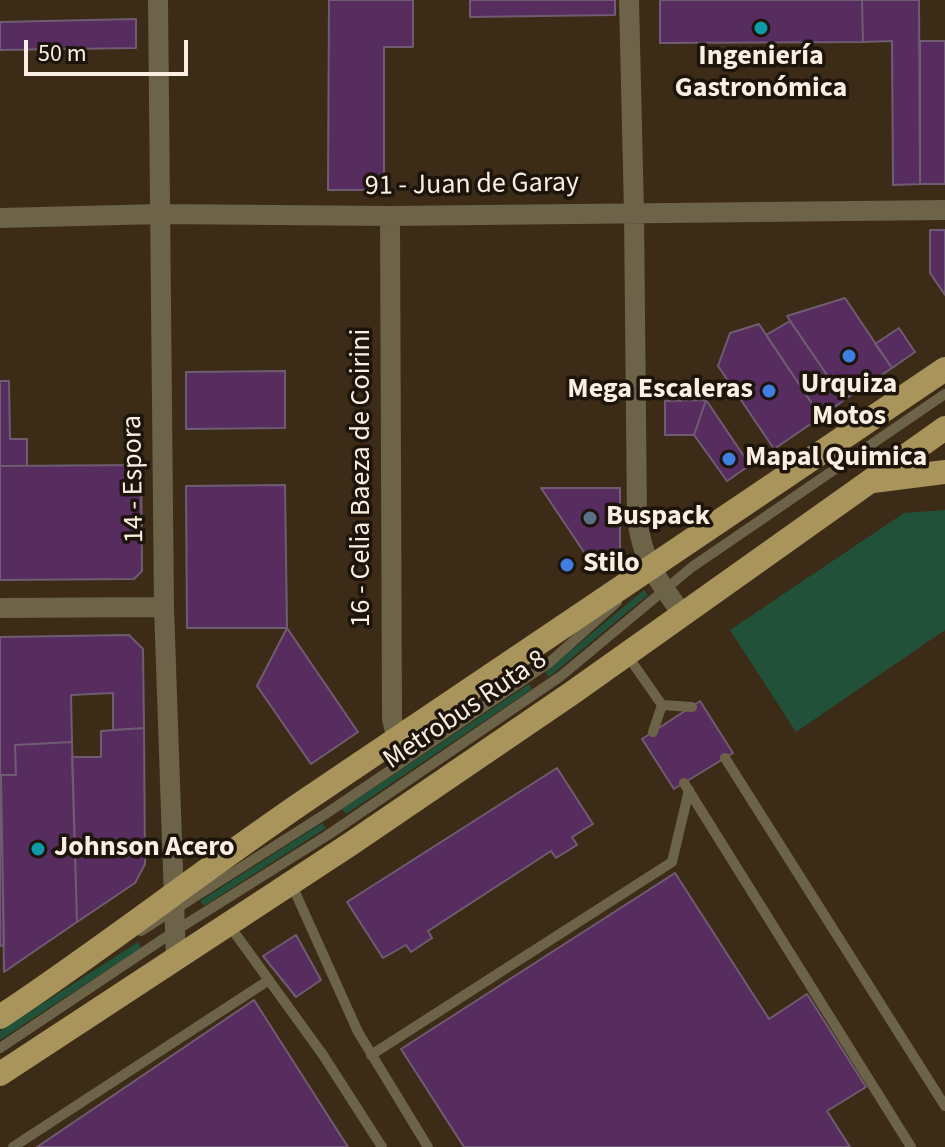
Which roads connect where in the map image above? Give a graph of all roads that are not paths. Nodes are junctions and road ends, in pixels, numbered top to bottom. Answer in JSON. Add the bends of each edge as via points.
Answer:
{"nodes":[{"id":1,"x":158,"y":0,"type":"edge"},
{"id":2,"x":629,"y":0,"type":"edge"},
{"id":3,"x":945,"y":210,"type":"edge"},
{"id":4,"x":634,"y":212,"type":"junction"},
{"id":5,"x":160,"y":214,"type":"junction"},
{"id":6,"x":390,"y":216,"type":"junction"},
{"id":7,"x":0,"y":218,"type":"edge"},
{"id":8,"x":945,"y":369,"type":"edge"},
{"id":9,"x":945,"y":394,"type":"edge"},
{"id":10,"x":945,"y":416,"type":"edge"},
{"id":11,"x":945,"y":428,"type":"edge"},
{"id":12,"x":945,"y":472,"type":"edge"},
{"id":13,"x":871,"y":481,"type":"junction"},
{"id":14,"x":650,"y":569,"type":"junction"},
{"id":15,"x":666,"y":591,"type":"junction"},
{"id":16,"x":164,"y":607,"type":"junction"},
{"id":17,"x":0,"y":608,"type":"edge"},
{"id":18,"x":682,"y":614,"type":"junction"},
{"id":19,"x":626,"y":653,"type":"junction"},
{"id":20,"x":662,"y":705,"type":"junction"},
{"id":21,"x":692,"y":707,"type":"dead end"},
{"id":22,"x":653,"y":732,"type":"dead end"},
{"id":23,"x":397,"y":740,"type":"junction"},
{"id":24,"x":725,"y":758,"type":"dead end"},
{"id":25,"x":291,"y":883,"type":"junction"},
{"id":26,"x":174,"y":912,"type":"junction"},
{"id":27,"x":229,"y":924,"type":"junction"},
{"id":28,"x":176,"y":958,"type":"junction"},
{"id":29,"x":269,"y":980,"type":"junction"},
{"id":30,"x":0,"y":1017,"type":"edge"},
{"id":31,"x":0,"y":1048,"type":"edge"},
{"id":32,"x":371,"y":1055,"type":"junction"},
{"id":33,"x":0,"y":1074,"type":"edge"},
{"id":34,"x":945,"y":1106,"type":"edge"},
{"id":35,"x":13,"y":1147,"type":"edge"},
{"id":36,"x":382,"y":1147,"type":"edge"},
{"id":37,"x":428,"y":1147,"type":"edge"},
{"id":38,"x":911,"y":1147,"type":"edge"}],
"edges":[{"from":1,"to":5,"type":"street","name":"14 - Espora"},
{"from":2,"to":4,"type":"street"},
{"from":3,"to":4,"type":"street","name":"91 - Juan de Garay"},
{"from":4,"to":6,"type":"street","name":"91 - Juan de Garay"},
{"from":4,"to":14,"type":"street","via":[[637,520]]},
{"from":5,"to":6,"type":"street","name":"91 - Juan de Garay"},
{"from":5,"to":7,"type":"street","name":"91 - Juan de Garay"},
{"from":5,"to":16,"type":"street","name":"14 - Espora"},
{"from":6,"to":23,"type":"street","name":"16 - Celia Baeza de Coirini","via":[[392,719]]},
{"from":8,"to":14,"type":"main road"},
{"from":9,"to":15,"type":"lane","name":"Metrobus Ruta 8","via":[[692,567]]},
{"from":10,"to":13,"type":"main road"},
{"from":11,"to":13,"type":"main road"},
{"from":12,"to":13,"type":"main road"},
{"from":13,"to":18,"type":"main road"},
{"from":14,"to":15,"type":"street"},
{"from":14,"to":23,"type":"main road"},
{"from":14,"to":26,"type":"lane","name":"Metrobus Ruta 8","via":[[550,662]]},
{"from":15,"to":18,"type":"street"},
{"from":15,"to":26,"type":"lane","name":"Metrobus Ruta 8","via":[[561,676],[328,835]]},
{"from":16,"to":17,"type":"street"},
{"from":16,"to":26,"type":"street","name":"14 - Espora"},
{"from":18,"to":19,"type":"main road"},
{"from":19,"to":20,"type":"lane"},
{"from":19,"to":25,"type":"main road"},
{"from":20,"to":21,"type":"lane"},
{"from":20,"to":22,"type":"lane"},
{"from":23,"to":26,"type":"main road"},
{"from":24,"to":34,"type":"lane"},
{"from":25,"to":27,"type":"main road"},
{"from":25,"to":32,"type":"lane"},
{"from":26,"to":28,"type":"street","name":"14 - Espora"},
{"from":26,"to":30,"type":"main road"},
{"from":26,"to":31,"type":"lane","name":"Metrobus Ruta 8"},
{"from":27,"to":28,"type":"main road"},
{"from":27,"to":29,"type":"lane"},
{"from":28,"to":33,"type":"main road"},
{"from":29,"to":35,"type":"lane"},
{"from":29,"to":36,"type":"lane"},
{"from":32,"to":37,"type":"lane"},
{"from":32,"to":38,"type":"lane","via":[[672,862],[687,787]]}]}
